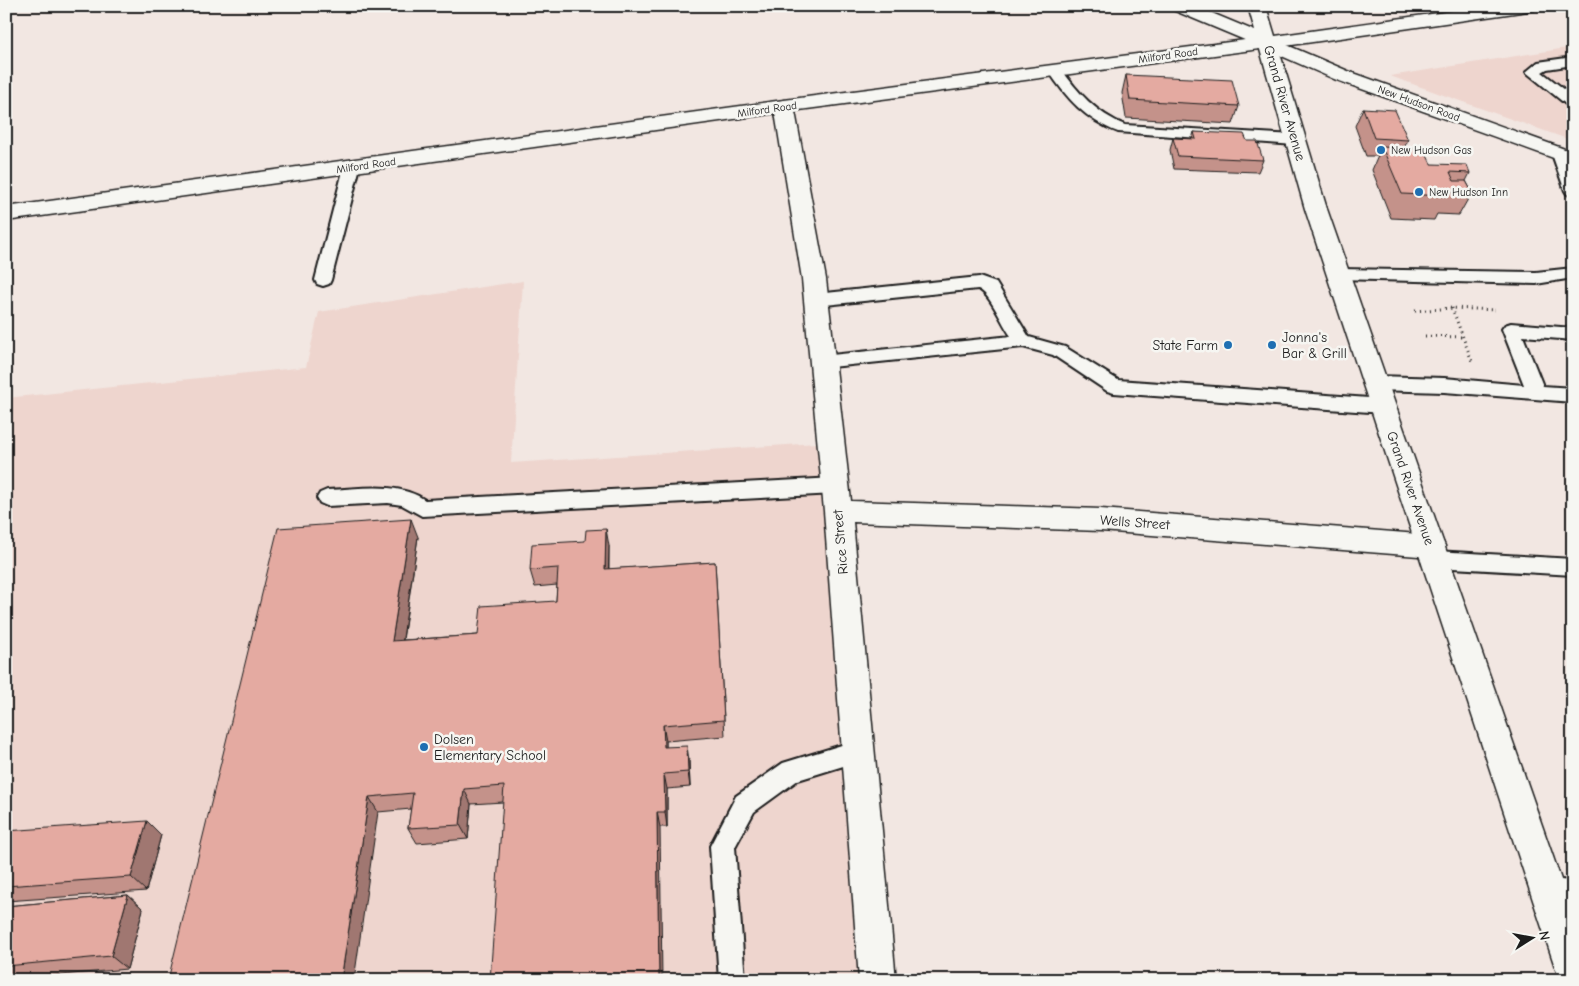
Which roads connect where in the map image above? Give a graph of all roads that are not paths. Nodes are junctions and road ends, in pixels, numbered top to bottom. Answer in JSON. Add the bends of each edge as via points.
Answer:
{"nodes":[{"id":1,"x":1179,"y":6,"type":"edge"},
{"id":2,"x":1257,"y":6,"type":"edge"},
{"id":3,"x":1528,"y":6,"type":"edge"},
{"id":4,"x":1268,"y":43,"type":"junction"},
{"id":5,"x":1573,"y":62,"type":"edge"},
{"id":6,"x":1055,"y":70,"type":"junction"},
{"id":7,"x":1573,"y":104,"type":"edge"},
{"id":8,"x":784,"y":106,"type":"junction"},
{"id":9,"x":1296,"y":140,"type":"junction"},
{"id":10,"x":1566,"y":157,"type":"edge"},
{"id":11,"x":352,"y":167,"type":"junction"},
{"id":12,"x":1573,"y":191,"type":"edge"},
{"id":13,"x":6,"y":214,"type":"edge"},
{"id":14,"x":1573,"y":273,"type":"edge"},
{"id":15,"x":1338,"y":274,"type":"junction"},
{"id":16,"x":323,"y":280,"type":"dead end"},
{"id":17,"x":816,"y":300,"type":"junction"},
{"id":18,"x":1573,"y":334,"type":"edge"},
{"id":19,"x":1023,"y":341,"type":"junction"},
{"id":20,"x":822,"y":362,"type":"junction"},
{"id":21,"x":1536,"y":392,"type":"junction"},
{"id":22,"x":1379,"y":394,"type":"junction"},
{"id":23,"x":1573,"y":395,"type":"edge"},
{"id":24,"x":327,"y":498,"type":"dead end"},
{"id":25,"x":836,"y":498,"type":"junction"},
{"id":26,"x":1433,"y":553,"type":"junction"},
{"id":27,"x":1573,"y":566,"type":"edge"},
{"id":28,"x":858,"y":751,"type":"junction"},
{"id":29,"x":1560,"y":893,"type":"edge"},
{"id":30,"x":1573,"y":968,"type":"edge"},
{"id":31,"x":732,"y":980,"type":"edge"},
{"id":32,"x":878,"y":980,"type":"edge"}],
"edges":[{"from":1,"to":4,"type":"street","name":"New Hudson Road"},
{"from":2,"to":4,"type":"street","name":"Grand River Avenue"},
{"from":3,"to":4,"type":"street","name":"Milford Road"},
{"from":4,"to":6,"type":"street","name":"Milford Road"},
{"from":4,"to":9,"type":"street","name":"Grand River Avenue"},
{"from":4,"to":10,"type":"street","name":"New Hudson Road","via":[[1340,75]]},
{"from":5,"to":7,"type":"lane","via":[[1543,65],[1533,72]]},
{"from":6,"to":8,"type":"street","name":"Milford Road"},
{"from":6,"to":9,"type":"lane","via":[[1065,86],[1091,113],[1107,124],[1123,129]]},
{"from":8,"to":11,"type":"street","name":"Milford Road"},
{"from":8,"to":17,"type":"street","name":"Rice Street"},
{"from":9,"to":15,"type":"street","name":"Grand River Avenue"},
{"from":10,"to":12,"type":"lane"},
{"from":11,"to":13,"type":"street","name":"Milford Road"},
{"from":11,"to":16,"type":"lane"},
{"from":14,"to":15,"type":"lane","via":[[1536,278]]},
{"from":15,"to":22,"type":"street","name":"Grand River Avenue"},
{"from":17,"to":19,"type":"lane","via":[[979,283],[990,287]]},
{"from":17,"to":20,"type":"street","name":"Rice Street"},
{"from":18,"to":21,"type":"lane","via":[[1511,329]]},
{"from":19,"to":20,"type":"lane"},
{"from":19,"to":22,"type":"lane","via":[[1059,351],[1114,386]]},
{"from":20,"to":25,"type":"street","name":"Rice Street"},
{"from":21,"to":22,"type":"lane","via":[[1482,388]]},
{"from":21,"to":23,"type":"lane"},
{"from":22,"to":26,"type":"street","name":"Grand River Avenue"},
{"from":24,"to":25,"type":"lane","via":[[388,495],[407,498],[422,508]]},
{"from":25,"to":26,"type":"street","name":"Wells Street"},
{"from":25,"to":28,"type":"street","name":"Rice Street"},
{"from":26,"to":27,"type":"lane"},
{"from":26,"to":29,"type":"street","name":"Grand River Avenue"},
{"from":28,"to":31,"type":"lane","via":[[791,771],[746,804],[722,846]]},
{"from":28,"to":32,"type":"street","name":"Rice Street"},
{"from":29,"to":30,"type":"street","name":"Grand River Avenue"}]}
